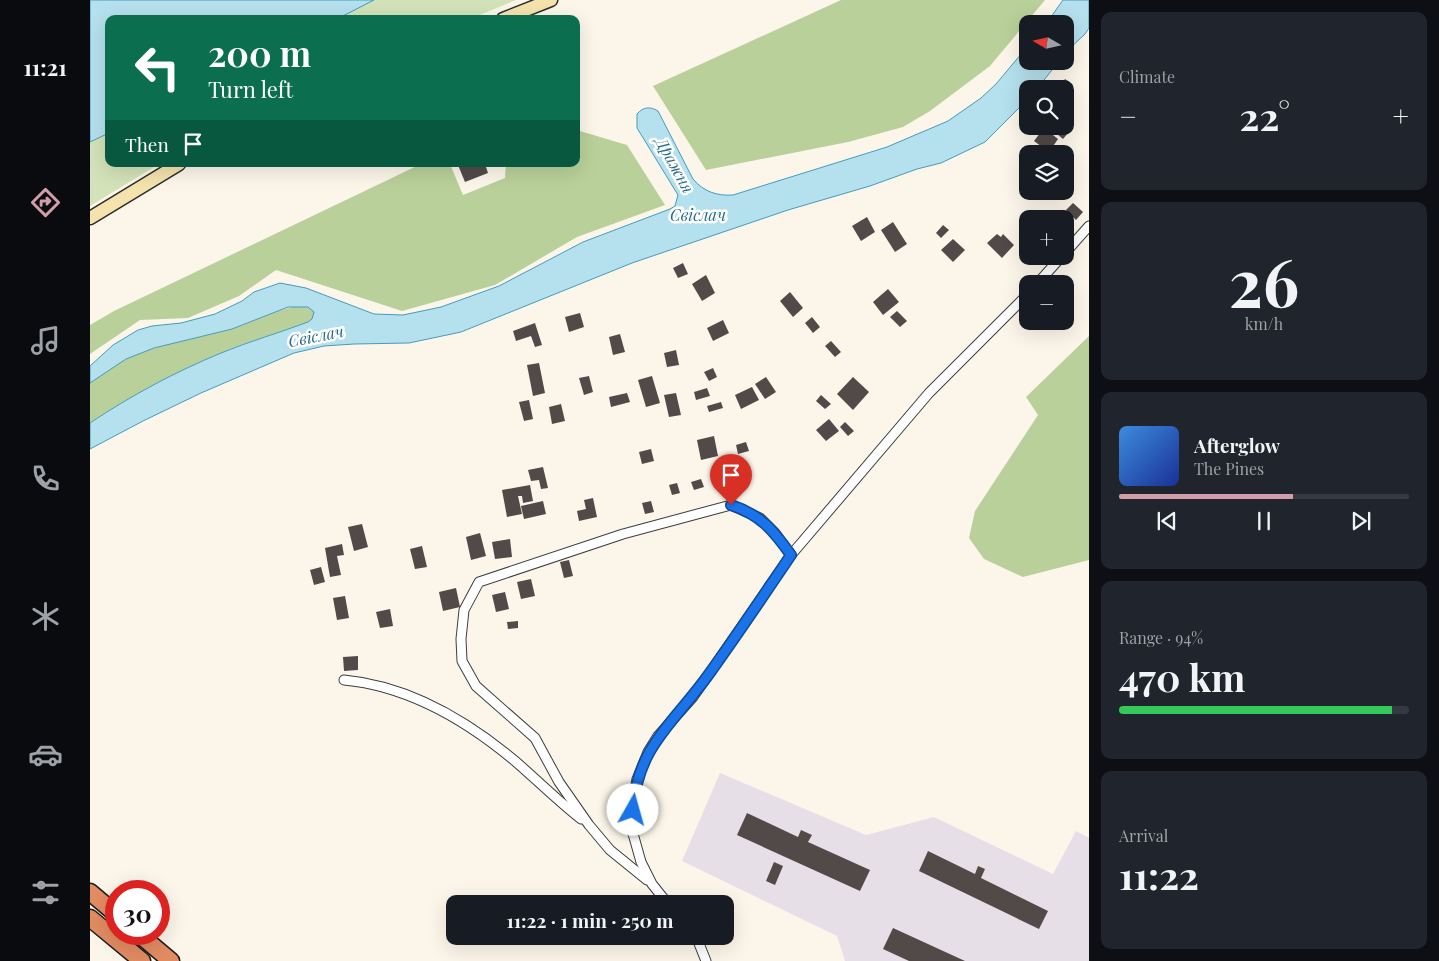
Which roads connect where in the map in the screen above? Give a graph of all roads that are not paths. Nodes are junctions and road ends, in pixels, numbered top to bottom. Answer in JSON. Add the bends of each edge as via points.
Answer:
{"nodes":[{"id":1,"x":550,"y":0,"type":"edge"},
{"id":2,"x":513,"y":15,"type":"edge"},
{"id":3,"x":174,"y":167,"type":"edge"},
{"id":4,"x":90,"y":218,"type":"edge"},
{"id":5,"x":1089,"y":226,"type":"edge"},
{"id":6,"x":1074,"y":243,"type":"edge"},
{"id":7,"x":1054,"y":265,"type":"edge"},
{"id":8,"x":1045,"y":275,"type":"edge"},
{"id":9,"x":1019,"y":303,"type":"edge"},
{"id":10,"x":791,"y":555,"type":"junction"},
{"id":11,"x":344,"y":680,"type":"dead end"},
{"id":12,"x":589,"y":825,"type":"junction"},
{"id":13,"x":652,"y":884,"type":"junction"},
{"id":14,"x":90,"y":892,"type":"edge"},
{"id":15,"x":661,"y":895,"type":"edge"},
{"id":16,"x":105,"y":905,"type":"edge"},
{"id":17,"x":90,"y":918,"type":"edge"},
{"id":18,"x":152,"y":945,"type":"edge"},
{"id":19,"x":700,"y":945,"type":"edge"},
{"id":20,"x":137,"y":961,"type":"edge"},
{"id":21,"x":142,"y":961,"type":"edge"},
{"id":22,"x":171,"y":961,"type":"edge"},
{"id":23,"x":706,"y":961,"type":"edge"}],
"edges":[{"from":1,"to":2,"type":"main road"},
{"from":3,"to":4,"type":"main road"},
{"from":5,"to":6,"type":"street"},
{"from":7,"to":8,"type":"street"},
{"from":9,"to":10,"type":"street","via":[[929,393]]},
{"from":10,"to":12,"type":"street","via":[[760,518],[731,505],[623,534],[479,582],[464,610],[462,661],[476,686],[535,738]]},
{"from":10,"to":13,"type":"street","via":[[698,689],[648,752],[637,779],[632,830],[636,849]]},
{"from":11,"to":12,"type":"street","via":[[393,690],[456,718],[514,761]]},
{"from":12,"to":13,"type":"street","via":[[610,850]]},
{"from":13,"to":15,"type":"street"},
{"from":14,"to":16,"type":"highway"},
{"from":17,"to":21,"type":"highway"},
{"from":18,"to":22,"type":"highway"},
{"from":19,"to":23,"type":"street"},
{"from":20,"to":21,"type":"highway"}]}
